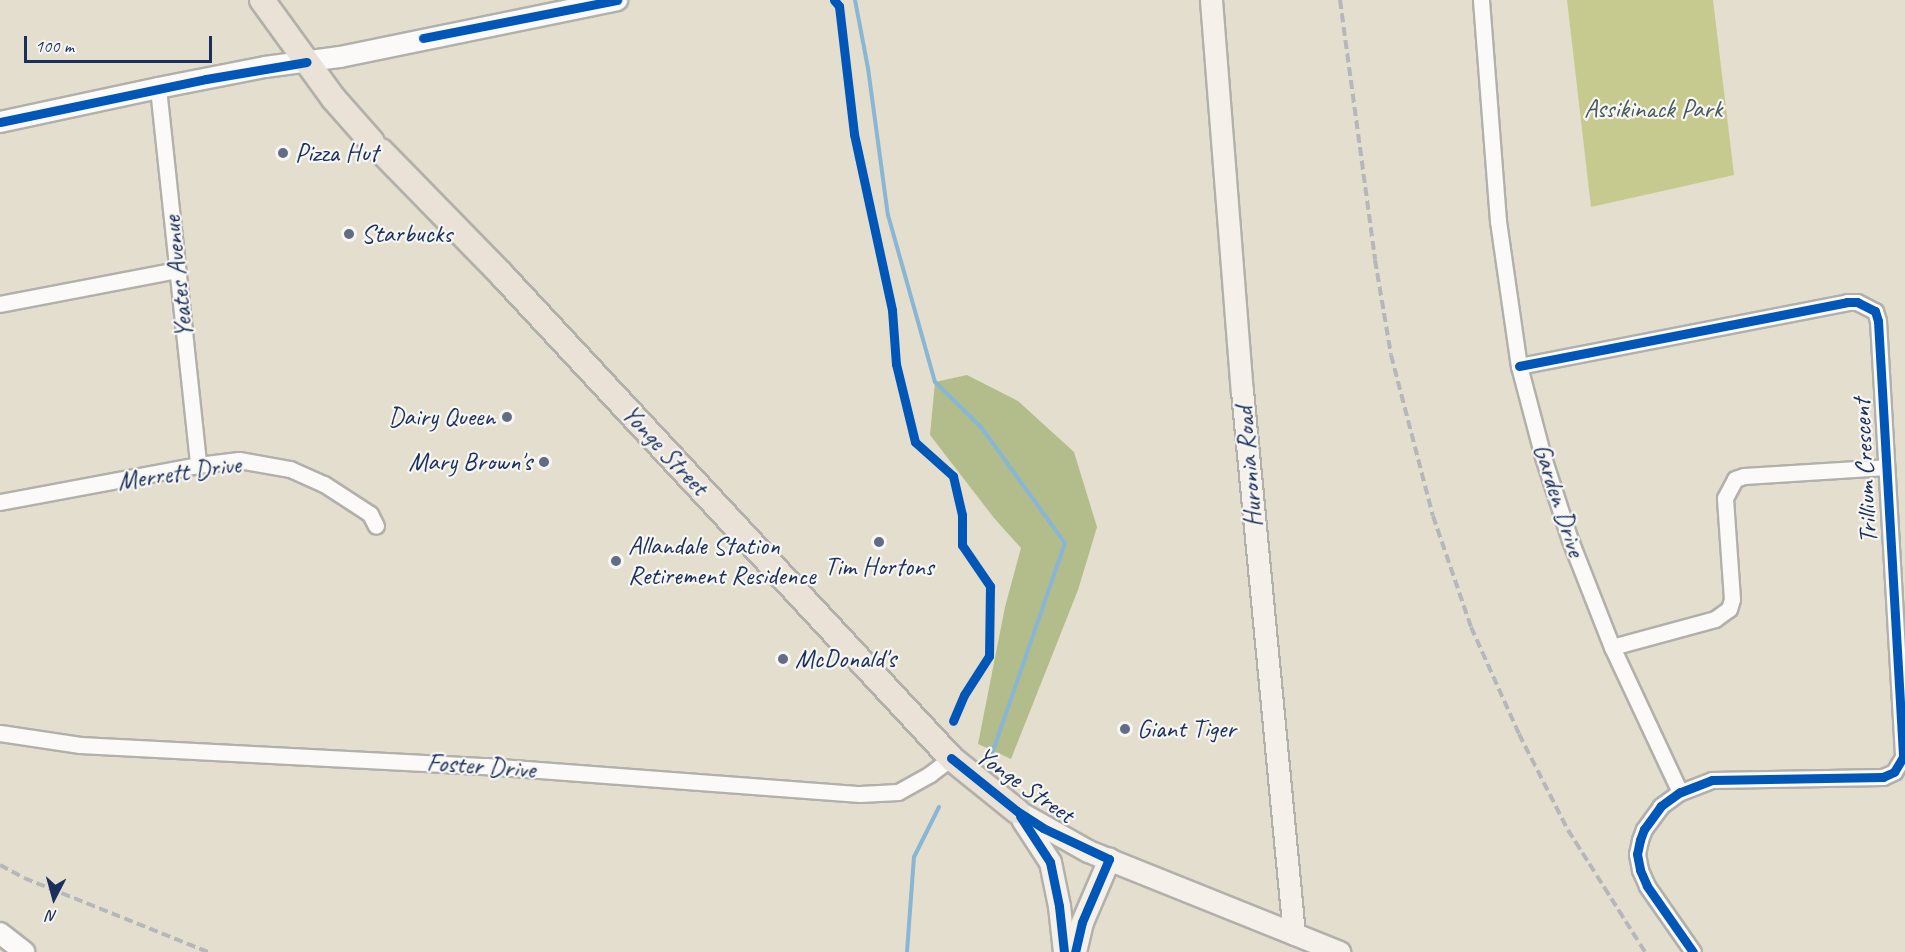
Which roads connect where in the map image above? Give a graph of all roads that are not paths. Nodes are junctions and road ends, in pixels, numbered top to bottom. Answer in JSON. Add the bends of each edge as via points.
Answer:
{"nodes":[{"id":1,"x":262,"y":0,"type":"edge"},
{"id":2,"x":1211,"y":0,"type":"edge"},
{"id":3,"x":1481,"y":0,"type":"edge"},
{"id":4,"x":610,"y":1,"type":"edge"},
{"id":5,"x":307,"y":62,"type":"junction"},
{"id":6,"x":158,"y":88,"type":"junction"},
{"id":7,"x":0,"y":122,"type":"edge"},
{"id":8,"x":177,"y":270,"type":"junction"},
{"id":9,"x":0,"y":304,"type":"edge"},
{"id":10,"x":1519,"y":366,"type":"junction"},
{"id":11,"x":198,"y":465,"type":"junction"},
{"id":12,"x":1886,"y":467,"type":"junction"},
{"id":13,"x":0,"y":502,"type":"edge"},
{"id":14,"x":376,"y":526,"type":"dead end"},
{"id":15,"x":1900,"y":632,"type":"edge"},
{"id":16,"x":1612,"y":647,"type":"junction"},
{"id":17,"x":0,"y":734,"type":"edge"},
{"id":18,"x":951,"y":758,"type":"junction"},
{"id":19,"x":1680,"y":792,"type":"junction"},
{"id":20,"x":1017,"y":811,"type":"junction"},
{"id":21,"x":1109,"y":859,"type":"junction"},
{"id":22,"x":0,"y":933,"type":"edge"},
{"id":23,"x":1294,"y":934,"type":"junction"},
{"id":24,"x":24,"y":952,"type":"edge"},
{"id":25,"x":1064,"y":952,"type":"edge"},
{"id":26,"x":1075,"y":952,"type":"edge"},
{"id":27,"x":1338,"y":952,"type":"edge"},
{"id":28,"x":1693,"y":952,"type":"edge"}],
"edges":[{"from":1,"to":5,"type":"main road","name":"Yonge Street"},
{"from":2,"to":23,"type":"main road","name":"Huronia Road","via":[[1242,391]]},
{"from":3,"to":10,"type":"street","name":"Garden Drive","via":[[1498,220]]},
{"from":4,"to":5,"type":"street"},
{"from":5,"to":6,"type":"street"},
{"from":5,"to":18,"type":"main road","name":"Yonge Street","via":[[377,147],[533,308]]},
{"from":6,"to":7,"type":"street"},
{"from":6,"to":8,"type":"street","name":"Yeates Avenue"},
{"from":8,"to":9,"type":"street"},
{"from":8,"to":11,"type":"street","name":"Yeates Avenue"},
{"from":10,"to":12,"type":"street","name":"Trillium Crescent","via":[[1857,302],[1875,311],[1878,321]]},
{"from":10,"to":16,"type":"street","name":"Garden Drive","via":[[1564,523]]},
{"from":11,"to":13,"type":"street","name":"Merrett Drive"},
{"from":11,"to":14,"type":"street","name":"Merrett Drive","via":[[239,460],[290,469],[324,484],[370,514]]},
{"from":12,"to":15,"type":"street","name":"Trillium Crescent"},
{"from":12,"to":16,"type":"street","via":[[1744,476],[1735,480],[1725,498],[1730,609],[1715,619]]},
{"from":15,"to":19,"type":"street","name":"Trillium Crescent","via":[[1904,758],[1894,772],[1883,777],[1724,778]]},
{"from":16,"to":19,"type":"street","name":"Garden Drive"},
{"from":17,"to":18,"type":"street","name":"Foster Drive","via":[[80,745],[486,766],[860,794],[898,792]]},
{"from":18,"to":20,"type":"main road","name":"Yonge Street"},
{"from":19,"to":28,"type":"street","via":[[1651,818],[1637,854],[1647,886]]},
{"from":20,"to":21,"type":"main road","name":"Yonge Street","via":[[1043,828]]},
{"from":20,"to":25,"type":"main road","via":[[1050,862]]},
{"from":21,"to":23,"type":"main road","name":"Yonge Street"},
{"from":21,"to":26,"type":"main road","via":[[1082,922]]},
{"from":22,"to":24,"type":"street"},
{"from":23,"to":27,"type":"main road","name":"Yonge Street"}]}
